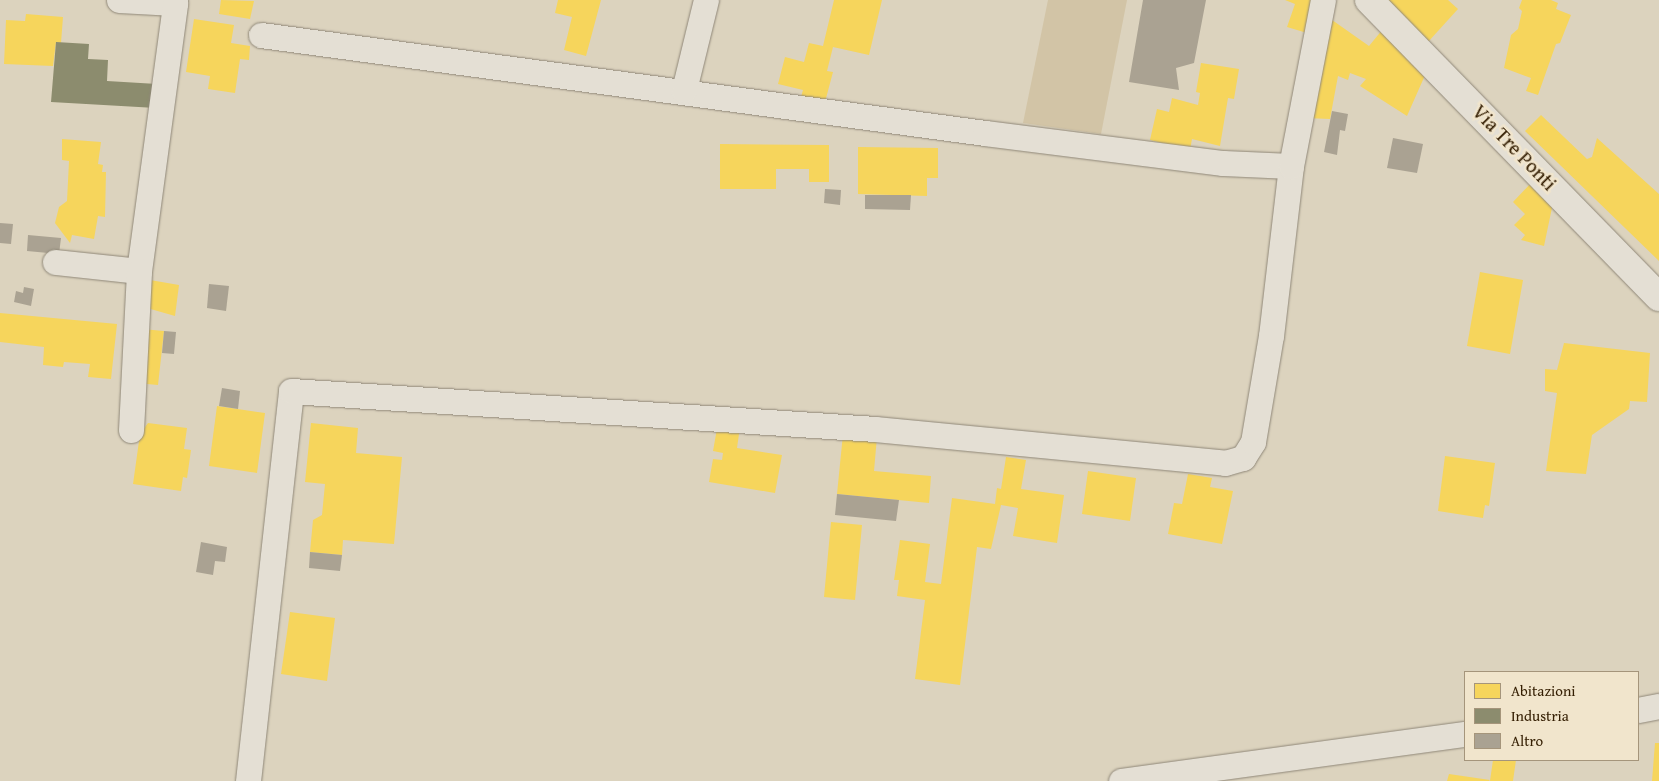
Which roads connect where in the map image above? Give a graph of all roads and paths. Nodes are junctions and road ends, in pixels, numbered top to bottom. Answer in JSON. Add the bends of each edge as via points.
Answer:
{"nodes":[{"id":1,"x":119,"y":0,"type":"edge"},
{"id":2,"x":706,"y":0,"type":"edge"},
{"id":3,"x":1323,"y":0,"type":"edge"},
{"id":4,"x":1369,"y":0,"type":"edge"},
{"id":5,"x":175,"y":1,"type":"edge"},
{"id":6,"x":261,"y":35,"type":"dead end"},
{"id":7,"x":684,"y":90,"type":"junction"},
{"id":8,"x":1292,"y":166,"type":"junction"},
{"id":9,"x":55,"y":262,"type":"dead end"},
{"id":10,"x":139,"y":271,"type":"junction"},
{"id":11,"x":1659,"y":296,"type":"edge"},
{"id":12,"x":131,"y":430,"type":"dead end"},
{"id":13,"x":1659,"y":706,"type":"edge"},
{"id":14,"x":1639,"y":710,"type":"edge"},
{"id":15,"x":1464,"y":734,"type":"edge"},
{"id":16,"x":248,"y":781,"type":"edge"},
{"id":17,"x":1121,"y":781,"type":"edge"}],
"edges":[{"from":1,"to":5,"type":"street"},
{"from":2,"to":7,"type":"street"},
{"from":3,"to":8,"type":"street"},
{"from":4,"to":11,"type":"street","name":"Via Tre Ponti"},
{"from":5,"to":10,"type":"street"},
{"from":6,"to":7,"type":"street"},
{"from":7,"to":8,"type":"street","via":[[1223,163]]},
{"from":8,"to":16,"type":"street","via":[[1271,336],[1253,442],[1243,458],[1225,463],[875,429],[291,391]]},
{"from":9,"to":10,"type":"street"},
{"from":10,"to":12,"type":"street"},
{"from":13,"to":14,"type":"street"},
{"from":15,"to":17,"type":"street"}]}
